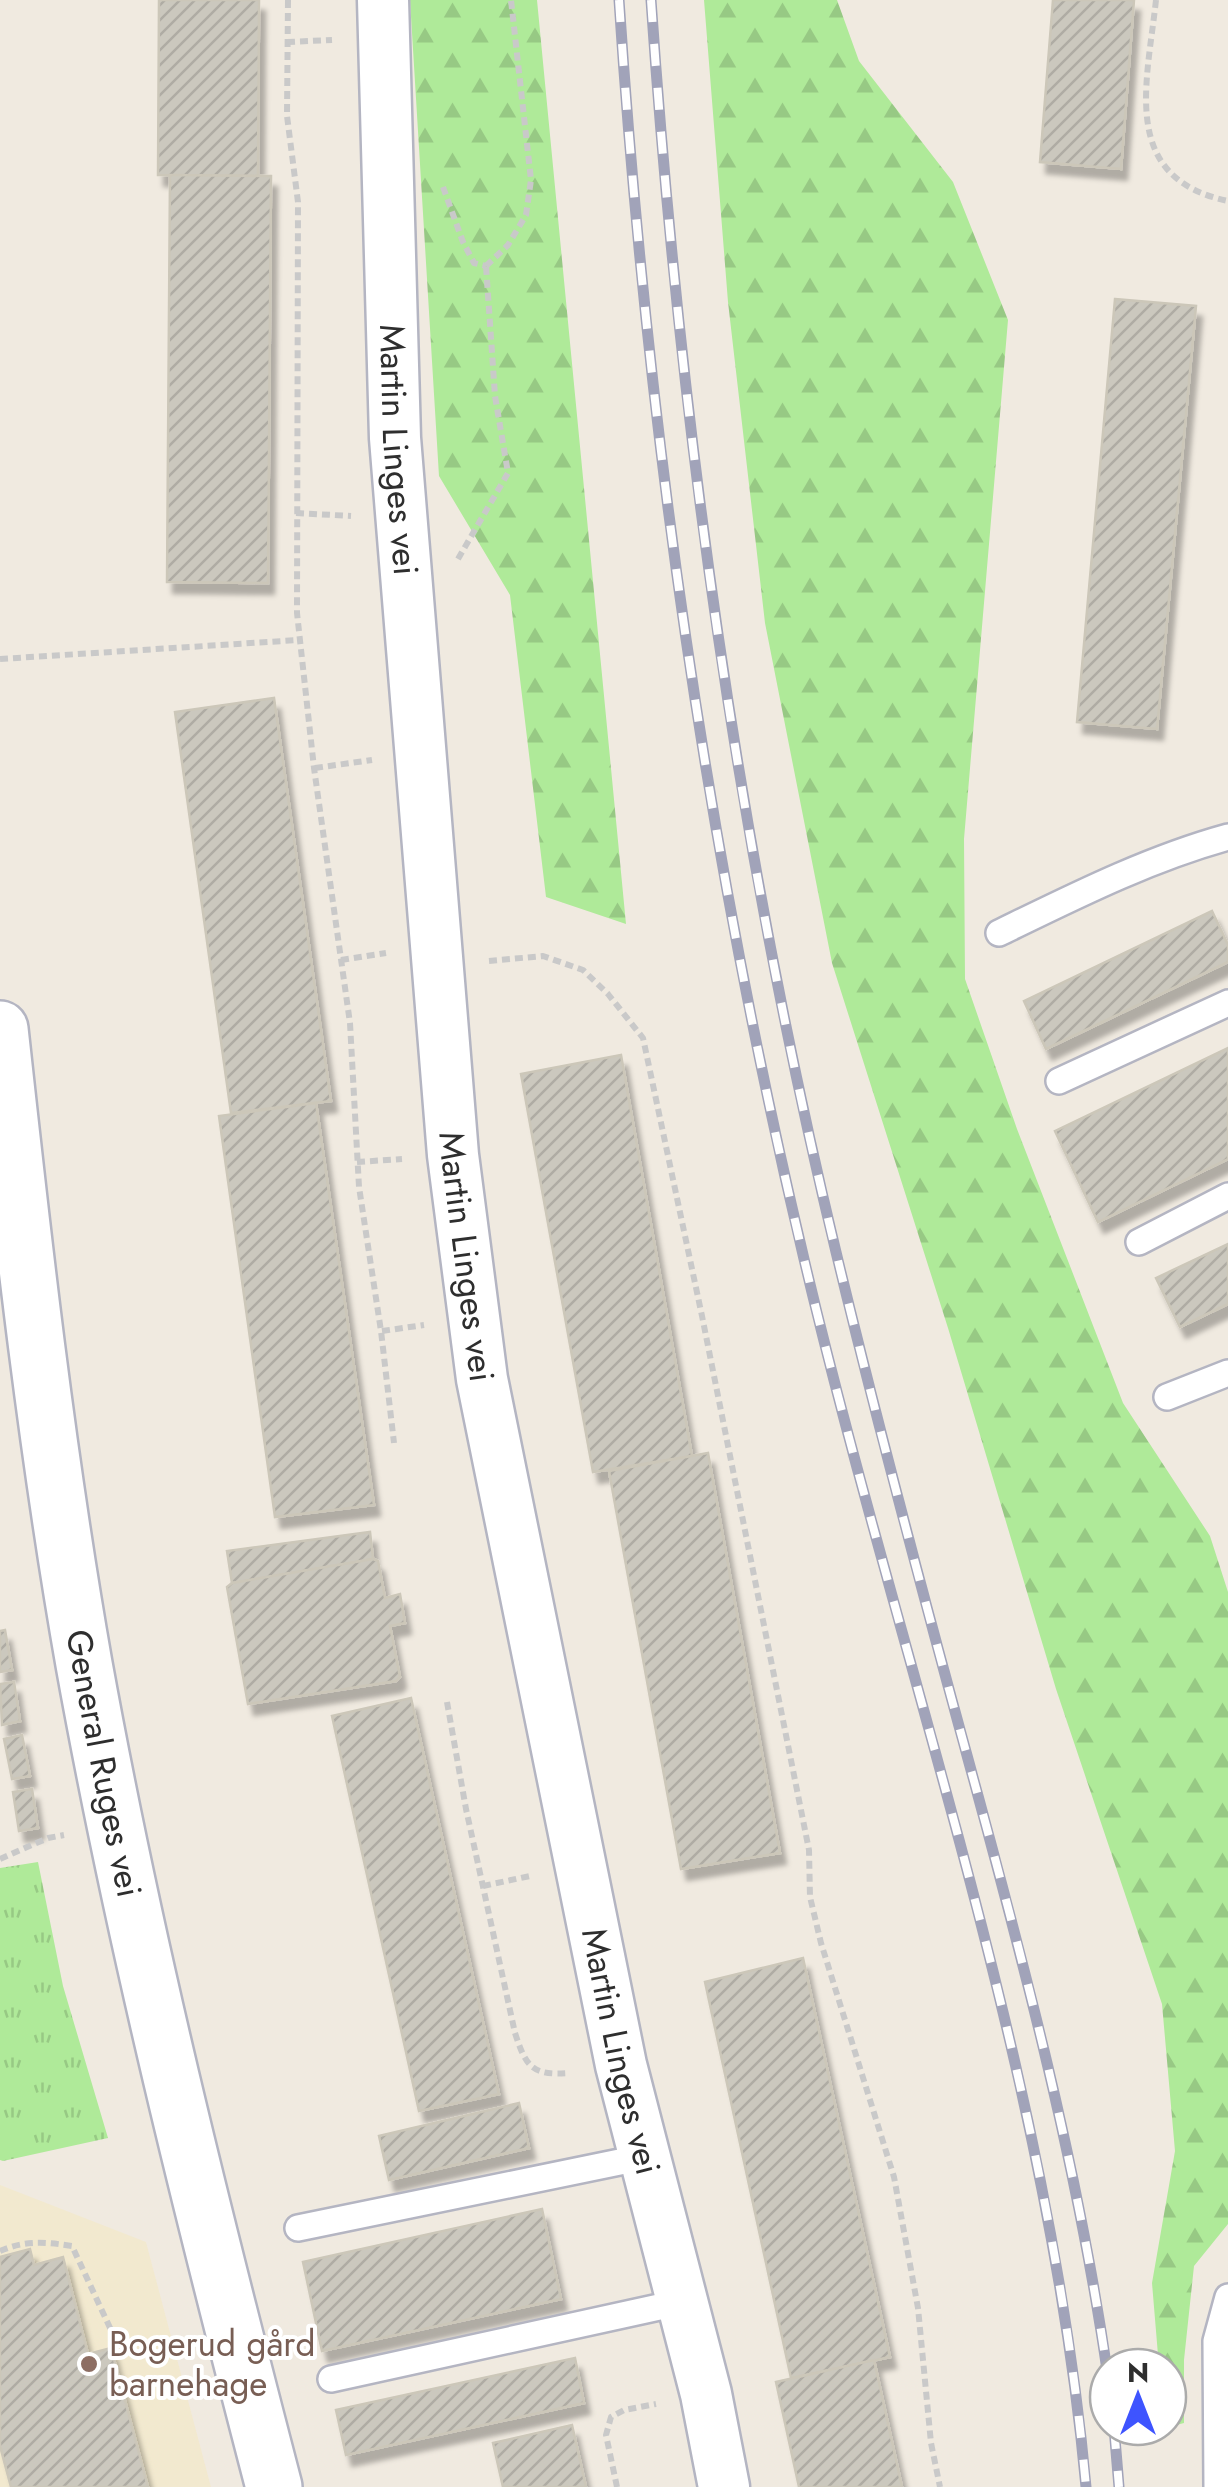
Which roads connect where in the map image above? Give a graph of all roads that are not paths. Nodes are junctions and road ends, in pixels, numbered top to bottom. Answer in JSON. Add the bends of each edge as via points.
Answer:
{"nodes":[{"id":1,"x":383,"y":0,"type":"edge"},
{"id":2,"x":1228,"y":837,"type":"edge"},
{"id":3,"x":998,"y":933,"type":"dead end"},
{"id":4,"x":1228,"y":1003,"type":"edge"},
{"id":5,"x":0,"y":1029,"type":"edge"},
{"id":6,"x":1059,"y":1081,"type":"dead end"},
{"id":7,"x":1228,"y":1196,"type":"edge"},
{"id":8,"x":1139,"y":1242,"type":"dead end"},
{"id":9,"x":1228,"y":1373,"type":"edge"},
{"id":10,"x":1167,"y":1397,"type":"dead end"},
{"id":11,"x":644,"y":2157,"type":"junction"},
{"id":12,"x":298,"y":2228,"type":"dead end"},
{"id":13,"x":1228,"y":2297,"type":"edge"},
{"id":14,"x":682,"y":2302,"type":"junction"},
{"id":15,"x":332,"y":2379,"type":"dead end"},
{"id":16,"x":274,"y":2487,"type":"edge"},
{"id":17,"x":724,"y":2487,"type":"edge"},
{"id":18,"x":1216,"y":2487,"type":"edge"}],
"edges":[{"from":1,"to":11,"type":"street","name":"Martin Linges vei","via":[[395,438],[454,1155],[482,1378]]},
{"from":2,"to":3,"type":"lane"},
{"from":4,"to":6,"type":"lane"},
{"from":5,"to":16,"type":"main road","name":"General Ruges vei","via":[[32,1324],[84,1661],[155,2008]]},
{"from":7,"to":8,"type":"lane"},
{"from":9,"to":10,"type":"lane"},
{"from":11,"to":12,"type":"lane"},
{"from":11,"to":14,"type":"street","name":"Martin Linges vei"},
{"from":13,"to":18,"type":"lane","via":[[1216,2341]]},
{"from":14,"to":15,"type":"lane"},
{"from":14,"to":17,"type":"street","name":"Martin Linges vei"}]}
